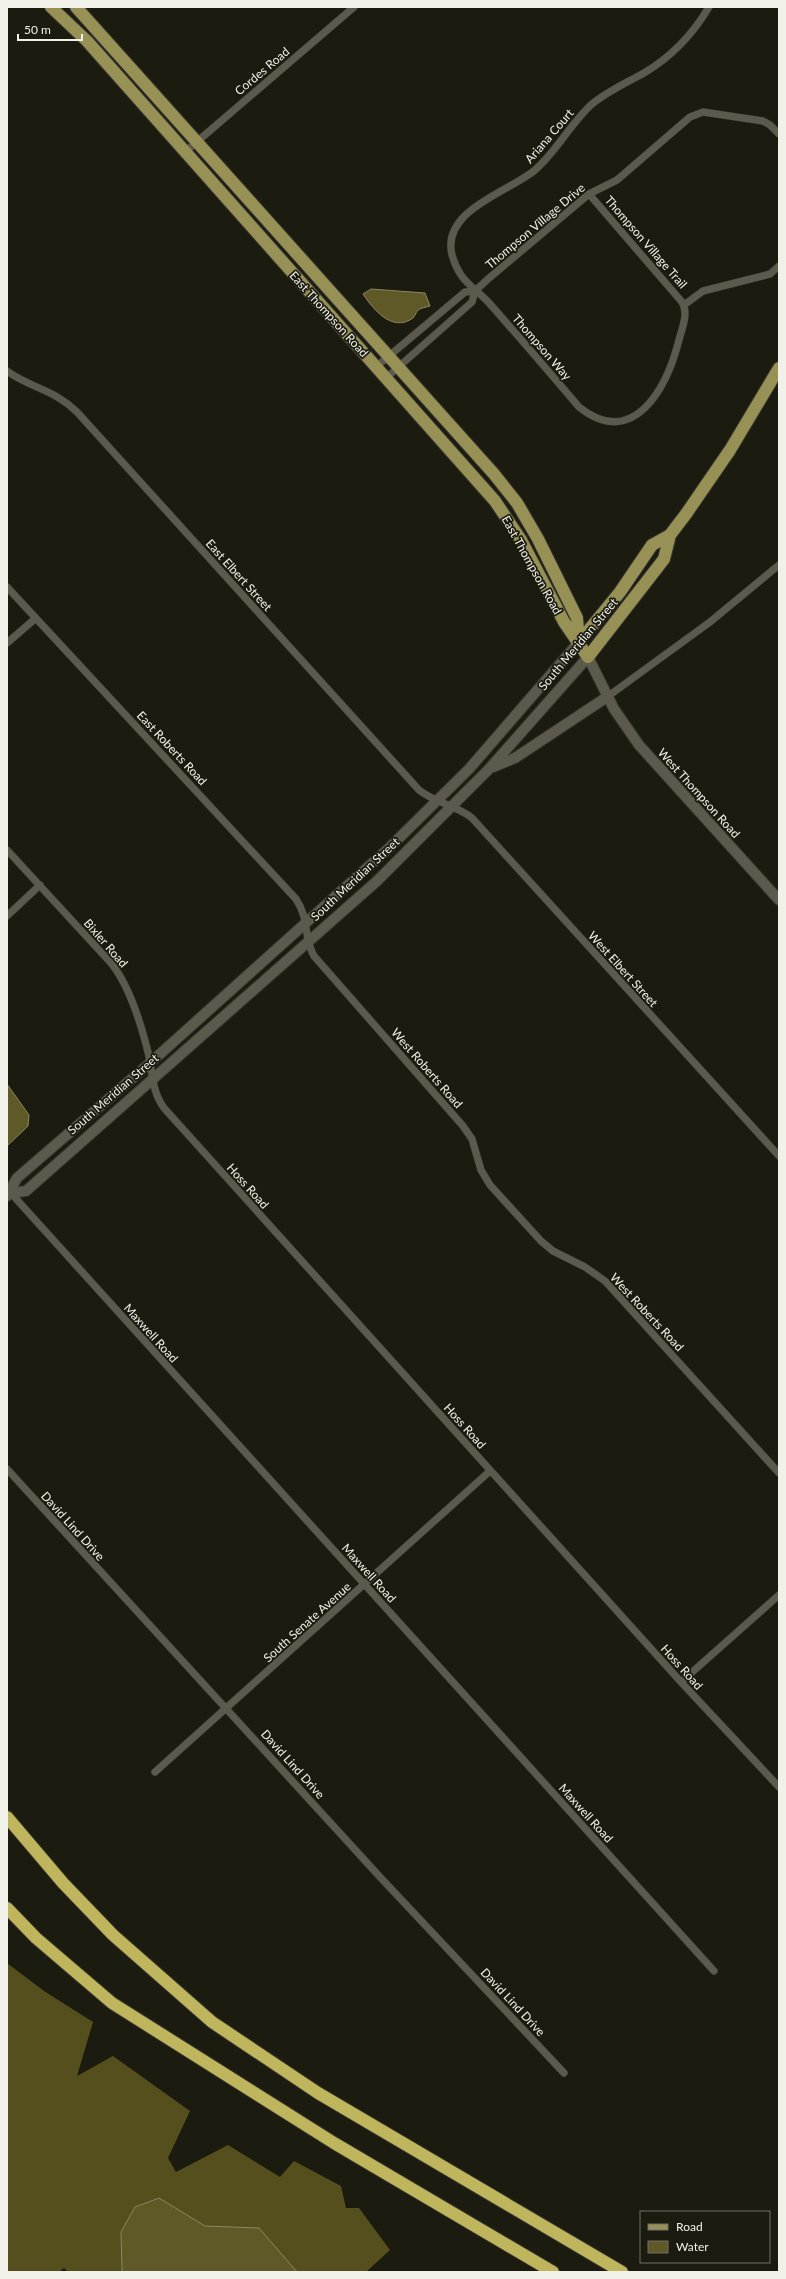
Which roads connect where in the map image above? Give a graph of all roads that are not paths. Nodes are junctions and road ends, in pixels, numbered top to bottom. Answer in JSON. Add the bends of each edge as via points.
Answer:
{"nodes":[{"id":1,"x":51,"y":7,"type":"edge"},
{"id":2,"x":76,"y":7,"type":"edge"},
{"id":3,"x":354,"y":7,"type":"edge"},
{"id":4,"x":709,"y":7,"type":"edge"},
{"id":5,"x":777,"y":132,"type":"edge"},
{"id":6,"x":197,"y":141,"type":"junction"},
{"id":7,"x":185,"y":152,"type":"junction"},
{"id":8,"x":590,"y":194,"type":"junction"},
{"id":9,"x":779,"y":266,"type":"edge"},
{"id":10,"x":475,"y":291,"type":"junction"},
{"id":11,"x":684,"y":305,"type":"junction"},
{"id":12,"x":389,"y":356,"type":"junction"},
{"id":13,"x":398,"y":366,"type":"junction"},
{"id":14,"x":376,"y":367,"type":"junction"},
{"id":15,"x":779,"y":368,"type":"edge"},
{"id":16,"x":7,"y":371,"type":"edge"},
{"id":17,"x":386,"y":378,"type":"junction"},
{"id":18,"x":670,"y":535,"type":"junction"},
{"id":19,"x":779,"y":565,"type":"edge"},
{"id":20,"x":7,"y":587,"type":"edge"},
{"id":21,"x":36,"y":618,"type":"junction"},
{"id":22,"x":580,"y":642,"type":"junction"},
{"id":23,"x":7,"y":643,"type":"edge"},
{"id":24,"x":588,"y":657,"type":"junction"},
{"id":25,"x":607,"y":697,"type":"junction"},
{"id":26,"x":489,"y":769,"type":"junction"},
{"id":27,"x":445,"y":804,"type":"junction"},
{"id":28,"x":7,"y":850,"type":"edge"},
{"id":29,"x":40,"y":886,"type":"junction"},
{"id":30,"x":779,"y":900,"type":"edge"},
{"id":31,"x":7,"y":916,"type":"edge"},
{"id":32,"x":307,"y":927,"type":"junction"},
{"id":33,"x":308,"y":943,"type":"junction"},
{"id":34,"x":150,"y":1067,"type":"junction"},
{"id":35,"x":152,"y":1082,"type":"junction"},
{"id":36,"x":779,"y":1156,"type":"edge"},
{"id":37,"x":8,"y":1193,"type":"edge"},
{"id":38,"x":7,"y":1469,"type":"edge"},
{"id":39,"x":490,"y":1471,"type":"junction"},
{"id":40,"x":779,"y":1473,"type":"edge"},
{"id":41,"x":364,"y":1585,"type":"junction"},
{"id":42,"x":779,"y":1595,"type":"edge"},
{"id":43,"x":682,"y":1682,"type":"junction"},
{"id":44,"x":227,"y":1709,"type":"junction"},
{"id":45,"x":155,"y":1772,"type":"dead end"},
{"id":46,"x":779,"y":1787,"type":"edge"},
{"id":47,"x":7,"y":1817,"type":"edge"},
{"id":48,"x":7,"y":1908,"type":"edge"},
{"id":49,"x":714,"y":1971,"type":"dead end"},
{"id":50,"x":564,"y":2072,"type":"dead end"},
{"id":51,"x":553,"y":2272,"type":"edge"},
{"id":52,"x":622,"y":2272,"type":"edge"}],
"edges":[{"from":1,"to":7,"type":"main road","name":"East Thompson Road","via":[[87,41]]},
{"from":2,"to":6,"type":"main road","name":"East Thompson Road"},
{"from":3,"to":6,"type":"street","name":"Cordes Road"},
{"from":4,"to":10,"type":"street","name":"Ariana Court","via":[[691,32],[669,55],[644,73],[609,92],[586,110],[534,171],[516,184],[485,200],[461,220],[453,235],[452,256],[464,280]]},
{"from":5,"to":8,"type":"street","name":"Thompson Village Drive","via":[[763,121],[697,113],[617,180]]},
{"from":6,"to":7,"type":"street","name":"Cordes Road"},
{"from":6,"to":12,"type":"main road","name":"East Thompson Road"},
{"from":7,"to":14,"type":"main road","name":"East Thompson Road"},
{"from":8,"to":10,"type":"street","name":"Thompson Village Drive"},
{"from":8,"to":11,"type":"street","name":"Thompson Village Trail"},
{"from":9,"to":11,"type":"street","via":[[770,274],[703,291]]},
{"from":10,"to":11,"type":"street","name":"Thompson Way","via":[[489,303],[579,407],[593,417],[609,422],[620,422],[636,417],[648,406],[674,360],[686,314]]},
{"from":10,"to":12,"type":"street","name":"Thompson Village Drive","via":[[465,292]]},
{"from":10,"to":13,"type":"street","name":"Thompson Village Drive","via":[[472,302]]},
{"from":12,"to":13,"type":"main road","name":"East Thompson Road"},
{"from":12,"to":14,"type":"street","name":"Thompson Village Drive"},
{"from":13,"to":17,"type":"street","name":"Thompson Village Drive"},
{"from":13,"to":22,"type":"main road","name":"East Thompson Road","via":[[517,503],[577,618]]},
{"from":14,"to":17,"type":"main road","name":"East Thompson Road"},
{"from":15,"to":18,"type":"main road","name":"South Meridian Street","via":[[730,450]]},
{"from":16,"to":27,"type":"street","name":"East Elbert Street","via":[[58,396],[74,409],[419,790]]},
{"from":17,"to":22,"type":"main road","name":"East Thompson Road","via":[[499,506],[521,540],[564,622]]},
{"from":18,"to":22,"type":"main road","name":"South Meridian Street","via":[[652,545],[620,592]]},
{"from":18,"to":24,"type":"main road","name":"South Meridian Street","via":[[664,559]]},
{"from":19,"to":25,"type":"street","name":"South Meridian Street","via":[[710,622]]},
{"from":20,"to":21,"type":"street","name":"East Roberts Road"},
{"from":21,"to":23,"type":"street"},
{"from":21,"to":32,"type":"street","name":"East Roberts Road","via":[[296,899]]},
{"from":22,"to":24,"type":"main road","name":"East Thompson Road"},
{"from":22,"to":27,"type":"main road","name":"South Meridian Street","via":[[493,743]]},
{"from":24,"to":25,"type":"main road","name":"East Thompson Road"},
{"from":24,"to":26,"type":"main road","name":"South Meridian Street"},
{"from":25,"to":26,"type":"main road","name":"South Meridian Street","via":[[516,758]]},
{"from":25,"to":30,"type":"main road","name":"West Thompson Road","via":[[650,758]]},
{"from":26,"to":27,"type":"main road","name":"South Meridian Street"},
{"from":27,"to":32,"type":"main road","name":"South Meridian Street"},
{"from":27,"to":33,"type":"main road","name":"South Meridian Street","via":[[377,881]]},
{"from":27,"to":36,"type":"street","name":"West Elbert Street","via":[[472,818]]},
{"from":28,"to":29,"type":"street","name":"Bixler Road"},
{"from":29,"to":31,"type":"street"},
{"from":29,"to":34,"type":"street","name":"Bixler Road","via":[[121,977],[148,1049]]},
{"from":32,"to":33,"type":"street","name":"West Roberts Road"},
{"from":32,"to":34,"type":"main road","name":"South Meridian Street"},
{"from":33,"to":35,"type":"main road","name":"South Meridian Street"},
{"from":33,"to":40,"type":"street","name":"West Roberts Road","via":[[314,956],[463,1126],[472,1139],[481,1170],[493,1188],[550,1249],[585,1267],[605,1281]]},
{"from":34,"to":35,"type":"street","name":"Hoss Road"},
{"from":34,"to":37,"type":"main road","name":"South Meridian Street","via":[[17,1178]]},
{"from":35,"to":37,"type":"main road","name":"South Meridian Street","via":[[26,1191]]},
{"from":35,"to":39,"type":"street","name":"Hoss Road","via":[[164,1108]]},
{"from":37,"to":41,"type":"street","name":"Maxwell Road"},
{"from":38,"to":44,"type":"street","name":"David Lind Drive"},
{"from":39,"to":41,"type":"street","name":"South Senate Avenue"},
{"from":39,"to":43,"type":"street","name":"Hoss Road"},
{"from":41,"to":44,"type":"street","name":"South Senate Avenue"},
{"from":41,"to":49,"type":"street","name":"Maxwell Road"},
{"from":42,"to":43,"type":"street"},
{"from":43,"to":46,"type":"street","name":"Hoss Road"},
{"from":44,"to":45,"type":"street","name":"South Senate Avenue"},
{"from":44,"to":50,"type":"street","name":"David Lind Drive"},
{"from":47,"to":52,"type":"highway","via":[[63,1884],[113,1935],[212,2022],[318,2093]]},
{"from":48,"to":51,"type":"highway","via":[[36,1938],[112,2003],[334,2143]]}]}
